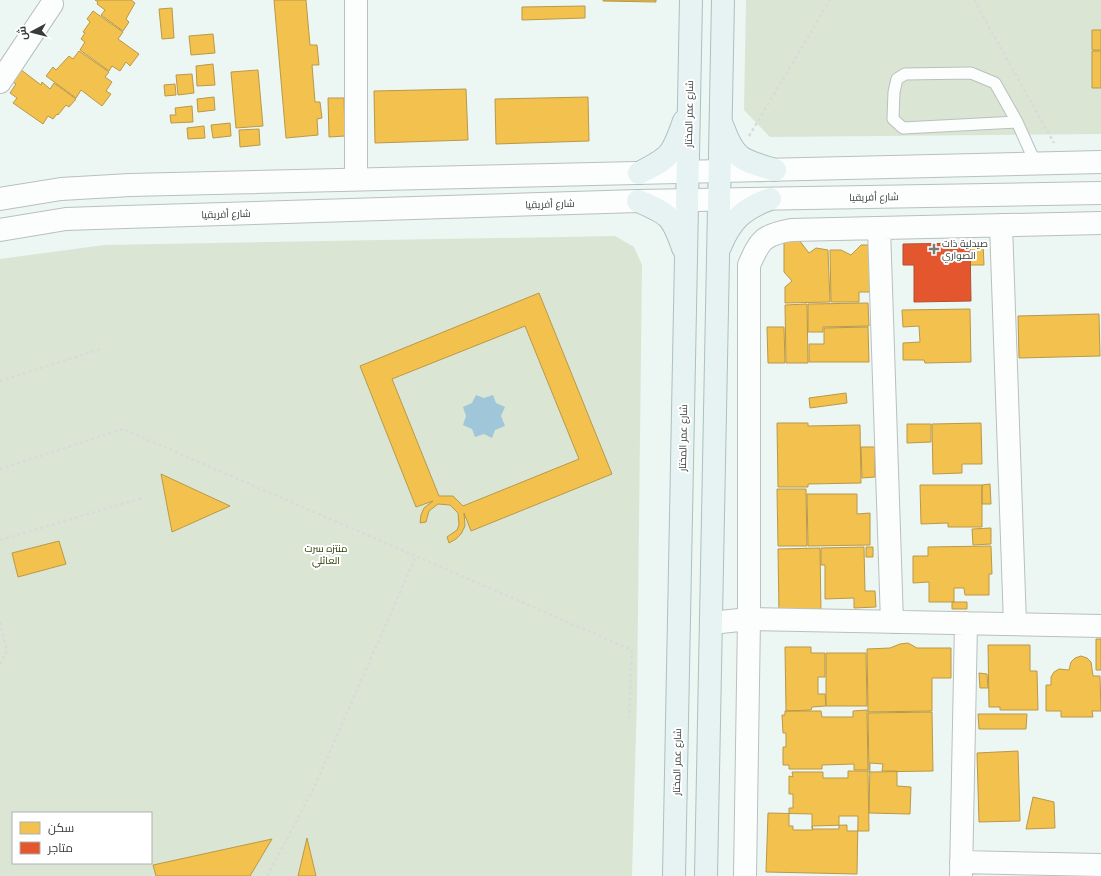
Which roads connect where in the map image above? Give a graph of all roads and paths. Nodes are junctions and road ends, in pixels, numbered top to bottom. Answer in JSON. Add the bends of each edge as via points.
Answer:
{"nodes":[{"id":1,"x":356,"y":0,"type":"edge"},
{"id":2,"x":691,"y":0,"type":"edge"},
{"id":3,"x":723,"y":0,"type":"edge"},
{"id":4,"x":830,"y":0,"type":"edge"},
{"id":5,"x":974,"y":0,"type":"edge"},
{"id":6,"x":52,"y":4,"type":"dead end"},
{"id":7,"x":0,"y":82,"type":"edge"},
{"id":8,"x":689,"y":107,"type":"junction"},
{"id":9,"x":720,"y":114,"type":"junction"},
{"id":10,"x":1017,"y":122,"type":"junction"},
{"id":11,"x":738,"y":156,"type":"junction"},
{"id":12,"x":1101,"y":162,"type":"edge"},
{"id":13,"x":1065,"y":163,"type":"junction"},
{"id":14,"x":1036,"y":164,"type":"junction"},
{"id":15,"x":775,"y":170,"type":"junction"},
{"id":16,"x":720,"y":171,"type":"junction"},
{"id":17,"x":688,"y":172,"type":"junction"},
{"id":18,"x":640,"y":173,"type":"junction"},
{"id":19,"x":356,"y":179,"type":"junction"},
{"id":20,"x":1101,"y":194,"type":"edge"},
{"id":21,"x":0,"y":199,"type":"edge"},
{"id":22,"x":770,"y":199,"type":"junction"},
{"id":23,"x":687,"y":200,"type":"junction"},
{"id":24,"x":719,"y":200,"type":"junction"},
{"id":25,"x":638,"y":201,"type":"junction"},
{"id":26,"x":1101,"y":223,"type":"edge"},
{"id":27,"x":1002,"y":225,"type":"junction"},
{"id":28,"x":879,"y":228,"type":"junction"},
{"id":29,"x":0,"y":230,"type":"edge"},
{"id":30,"x":718,"y":252,"type":"junction"},
{"id":31,"x":686,"y":272,"type":"junction"},
{"id":32,"x":101,"y":349,"type":"dead end"},
{"id":33,"x":0,"y":381,"type":"edge"},
{"id":34,"x":0,"y":469,"type":"edge"},
{"id":35,"x":142,"y":498,"type":"dead end"},
{"id":36,"x":0,"y":540,"type":"edge"},
{"id":37,"x":416,"y":556,"type":"junction"},
{"id":38,"x":749,"y":619,"type":"junction"},
{"id":39,"x":0,"y":622,"type":"edge"},
{"id":40,"x":892,"y":622,"type":"junction"},
{"id":41,"x":711,"y":623,"type":"junction"},
{"id":42,"x":966,"y":623,"type":"junction"},
{"id":43,"x":1014,"y":624,"type":"junction"},
{"id":44,"x":1101,"y":626,"type":"edge"},
{"id":45,"x":0,"y":664,"type":"edge"},
{"id":46,"x":630,"y":719,"type":"dead end"},
{"id":47,"x":1101,"y":865,"type":"edge"},
{"id":48,"x":961,"y":869,"type":"edge"},
{"id":49,"x":267,"y":876,"type":"edge"},
{"id":50,"x":674,"y":876,"type":"edge"},
{"id":51,"x":706,"y":876,"type":"edge"},
{"id":52,"x":745,"y":876,"type":"edge"}],
"edges":[{"from":1,"to":19,"type":"street"},
{"from":2,"to":8,"type":"main road","name":"شارع عمر المختار"},
{"from":3,"to":9,"type":"main road"},
{"from":4,"to":11,"type":"path"},
{"from":5,"to":13,"type":"path"},
{"from":6,"to":7,"type":"street"},
{"from":8,"to":17,"type":"main road","name":"شارع عمر المختار"},
{"from":8,"to":18,"type":"main road","via":[[670,154],[664,161]]},
{"from":9,"to":11,"type":"main road","via":[[730,147]]},
{"from":9,"to":16,"type":"main road"},
{"from":10,"to":10,"type":"lane","via":[[995,83],[971,73],[905,74],[897,79],[893,119],[903,128]]},
{"from":10,"to":14,"type":"lane"},
{"from":11,"to":15,"type":"main road"},
{"from":12,"to":13,"type":"street"},
{"from":13,"to":14,"type":"street"},
{"from":14,"to":15,"type":"street"},
{"from":15,"to":16,"type":"street"},
{"from":16,"to":17,"type":"street"},
{"from":16,"to":24,"type":"main road"},
{"from":17,"to":18,"type":"street"},
{"from":17,"to":23,"type":"main road","name":"شارع عمر المختار"},
{"from":18,"to":19,"type":"street"},
{"from":19,"to":21,"type":"street","via":[[130,185],[61,189]]},
{"from":20,"to":22,"type":"street","name":"شارع أفريقيا"},
{"from":22,"to":24,"type":"street","name":"شارع أفريقيا"},
{"from":22,"to":30,"type":"main road","via":[[752,206],[736,218]]},
{"from":23,"to":24,"type":"street","name":"شارع أفريقيا"},
{"from":23,"to":25,"type":"street","name":"شارع أفريقيا"},
{"from":23,"to":31,"type":"main road","name":"شارع عمر المختار"},
{"from":24,"to":30,"type":"main road"},
{"from":25,"to":29,"type":"street","name":"شارع أفريقيا","via":[[66,219]]},
{"from":25,"to":31,"type":"main road","via":[[670,217],[684,249]]},
{"from":26,"to":27,"type":"street"},
{"from":27,"to":28,"type":"street"},
{"from":27,"to":43,"type":"street"},
{"from":28,"to":38,"type":"street","via":[[791,230],[772,233],[758,246],[749,265]]},
{"from":28,"to":40,"type":"street"},
{"from":30,"to":41,"type":"main road"},
{"from":31,"to":50,"type":"main road","name":"شارع عمر المختار"},
{"from":32,"to":33,"type":"path"},
{"from":34,"to":37,"type":"path","via":[[123,429]]},
{"from":35,"to":36,"type":"path"},
{"from":37,"to":46,"type":"path","via":[[632,650]]},
{"from":37,"to":49,"type":"path","via":[[313,790]]},
{"from":38,"to":40,"type":"street"},
{"from":38,"to":41,"type":"street"},
{"from":38,"to":52,"type":"street"},
{"from":39,"to":45,"type":"path","via":[[7,651]]},
{"from":40,"to":42,"type":"street"},
{"from":41,"to":51,"type":"main road"},
{"from":42,"to":43,"type":"street"},
{"from":42,"to":48,"type":"street"},
{"from":43,"to":44,"type":"street"},
{"from":47,"to":48,"type":"street"}]}
